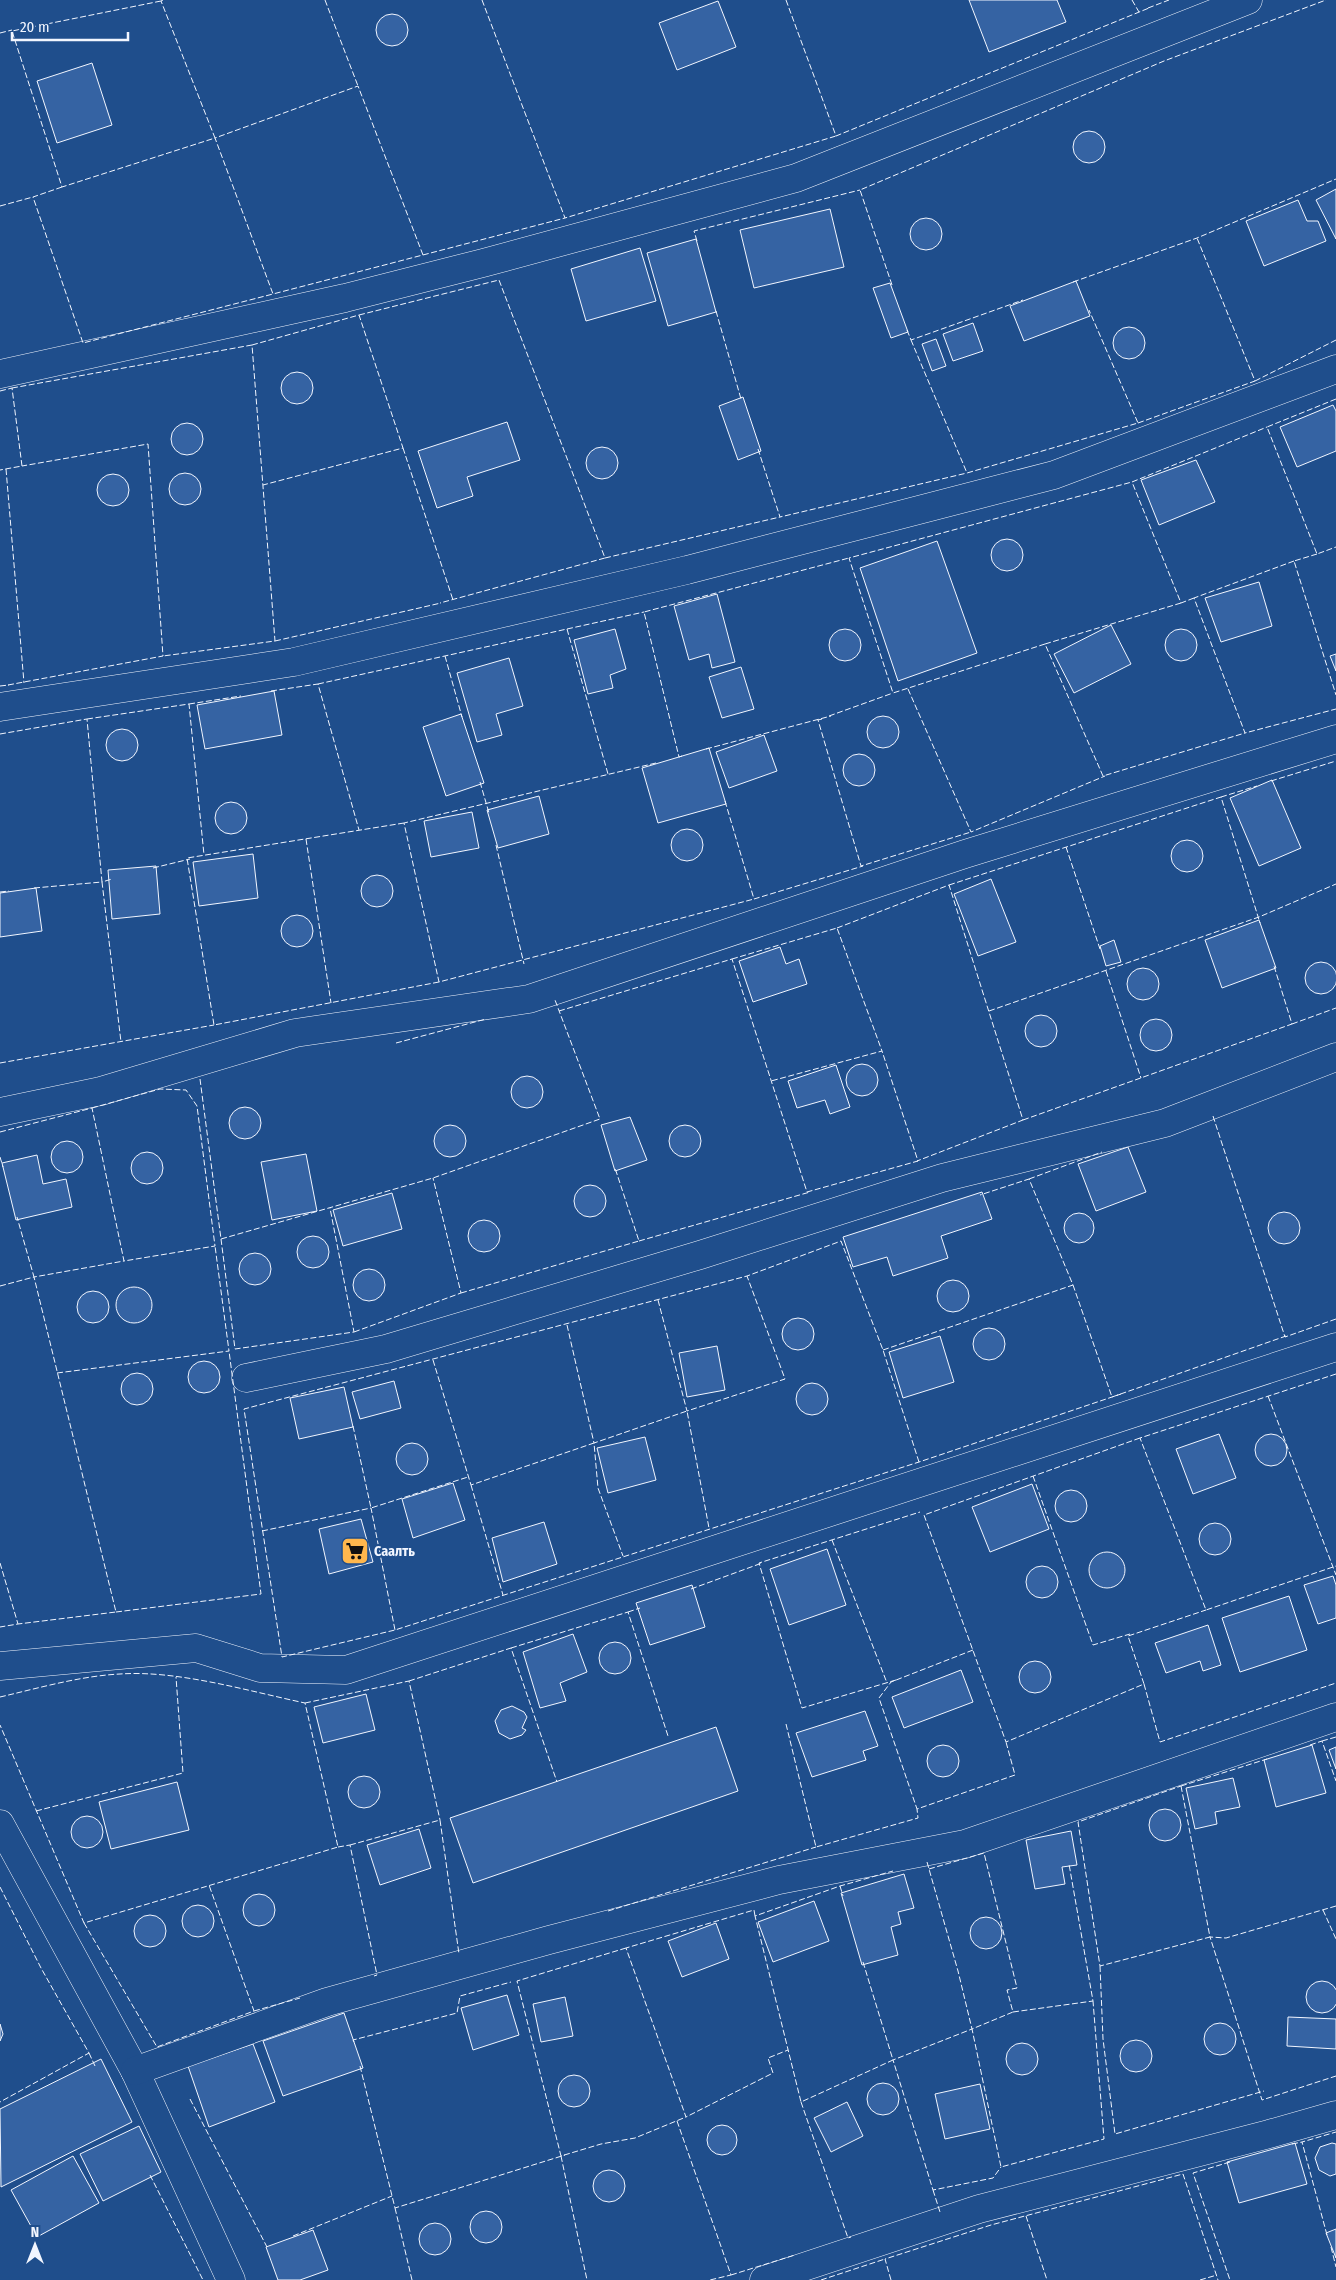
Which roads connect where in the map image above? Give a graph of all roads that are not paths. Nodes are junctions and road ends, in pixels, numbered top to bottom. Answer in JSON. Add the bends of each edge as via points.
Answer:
{"nodes":[{"id":1,"x":1248,"y":0,"type":"edge"},
{"id":2,"x":1336,"y":369,"type":"edge"},
{"id":3,"x":0,"y":374,"type":"edge"},
{"id":4,"x":0,"y":707,"type":"edge"},
{"id":5,"x":1336,"y":739,"type":"edge"},
{"id":6,"x":1336,"y":1057,"type":"edge"},
{"id":7,"x":0,"y":1112,"type":"edge"},
{"id":8,"x":1336,"y":1347,"type":"edge"},
{"id":9,"x":246,"y":1378,"type":"dead end"},
{"id":10,"x":0,"y":1666,"type":"edge"},
{"id":11,"x":1336,"y":1717,"type":"edge"},
{"id":12,"x":0,"y":1824,"type":"edge"},
{"id":13,"x":135,"y":2071,"type":"junction"},
{"id":14,"x":1336,"y":2114,"type":"edge"},
{"id":15,"x":231,"y":2280,"type":"edge"},
{"id":16,"x":764,"y":2280,"type":"edge"}],
"edges":[{"from":1,"to":3,"type":"street","via":[[796,178],[345,298]]},
{"from":2,"to":4,"type":"street","via":[[1054,475],[687,570],[294,662]]},
{"from":5,"to":7,"type":"street","via":[[965,854],[529,999],[295,1033],[101,1091]]},
{"from":6,"to":9,"type":"street","via":[[1165,1123],[942,1178],[386,1349]]},
{"from":8,"to":10,"type":"street","via":[[346,1670],[260,1668],[196,1648]]},
{"from":11,"to":13,"type":"street","via":[[965,1844],[779,1880],[550,1940],[327,2002]]},
{"from":12,"to":13,"type":"street"},
{"from":13,"to":15,"type":"street"},
{"from":14,"to":16,"type":"street","via":[[979,2209]]}]}
